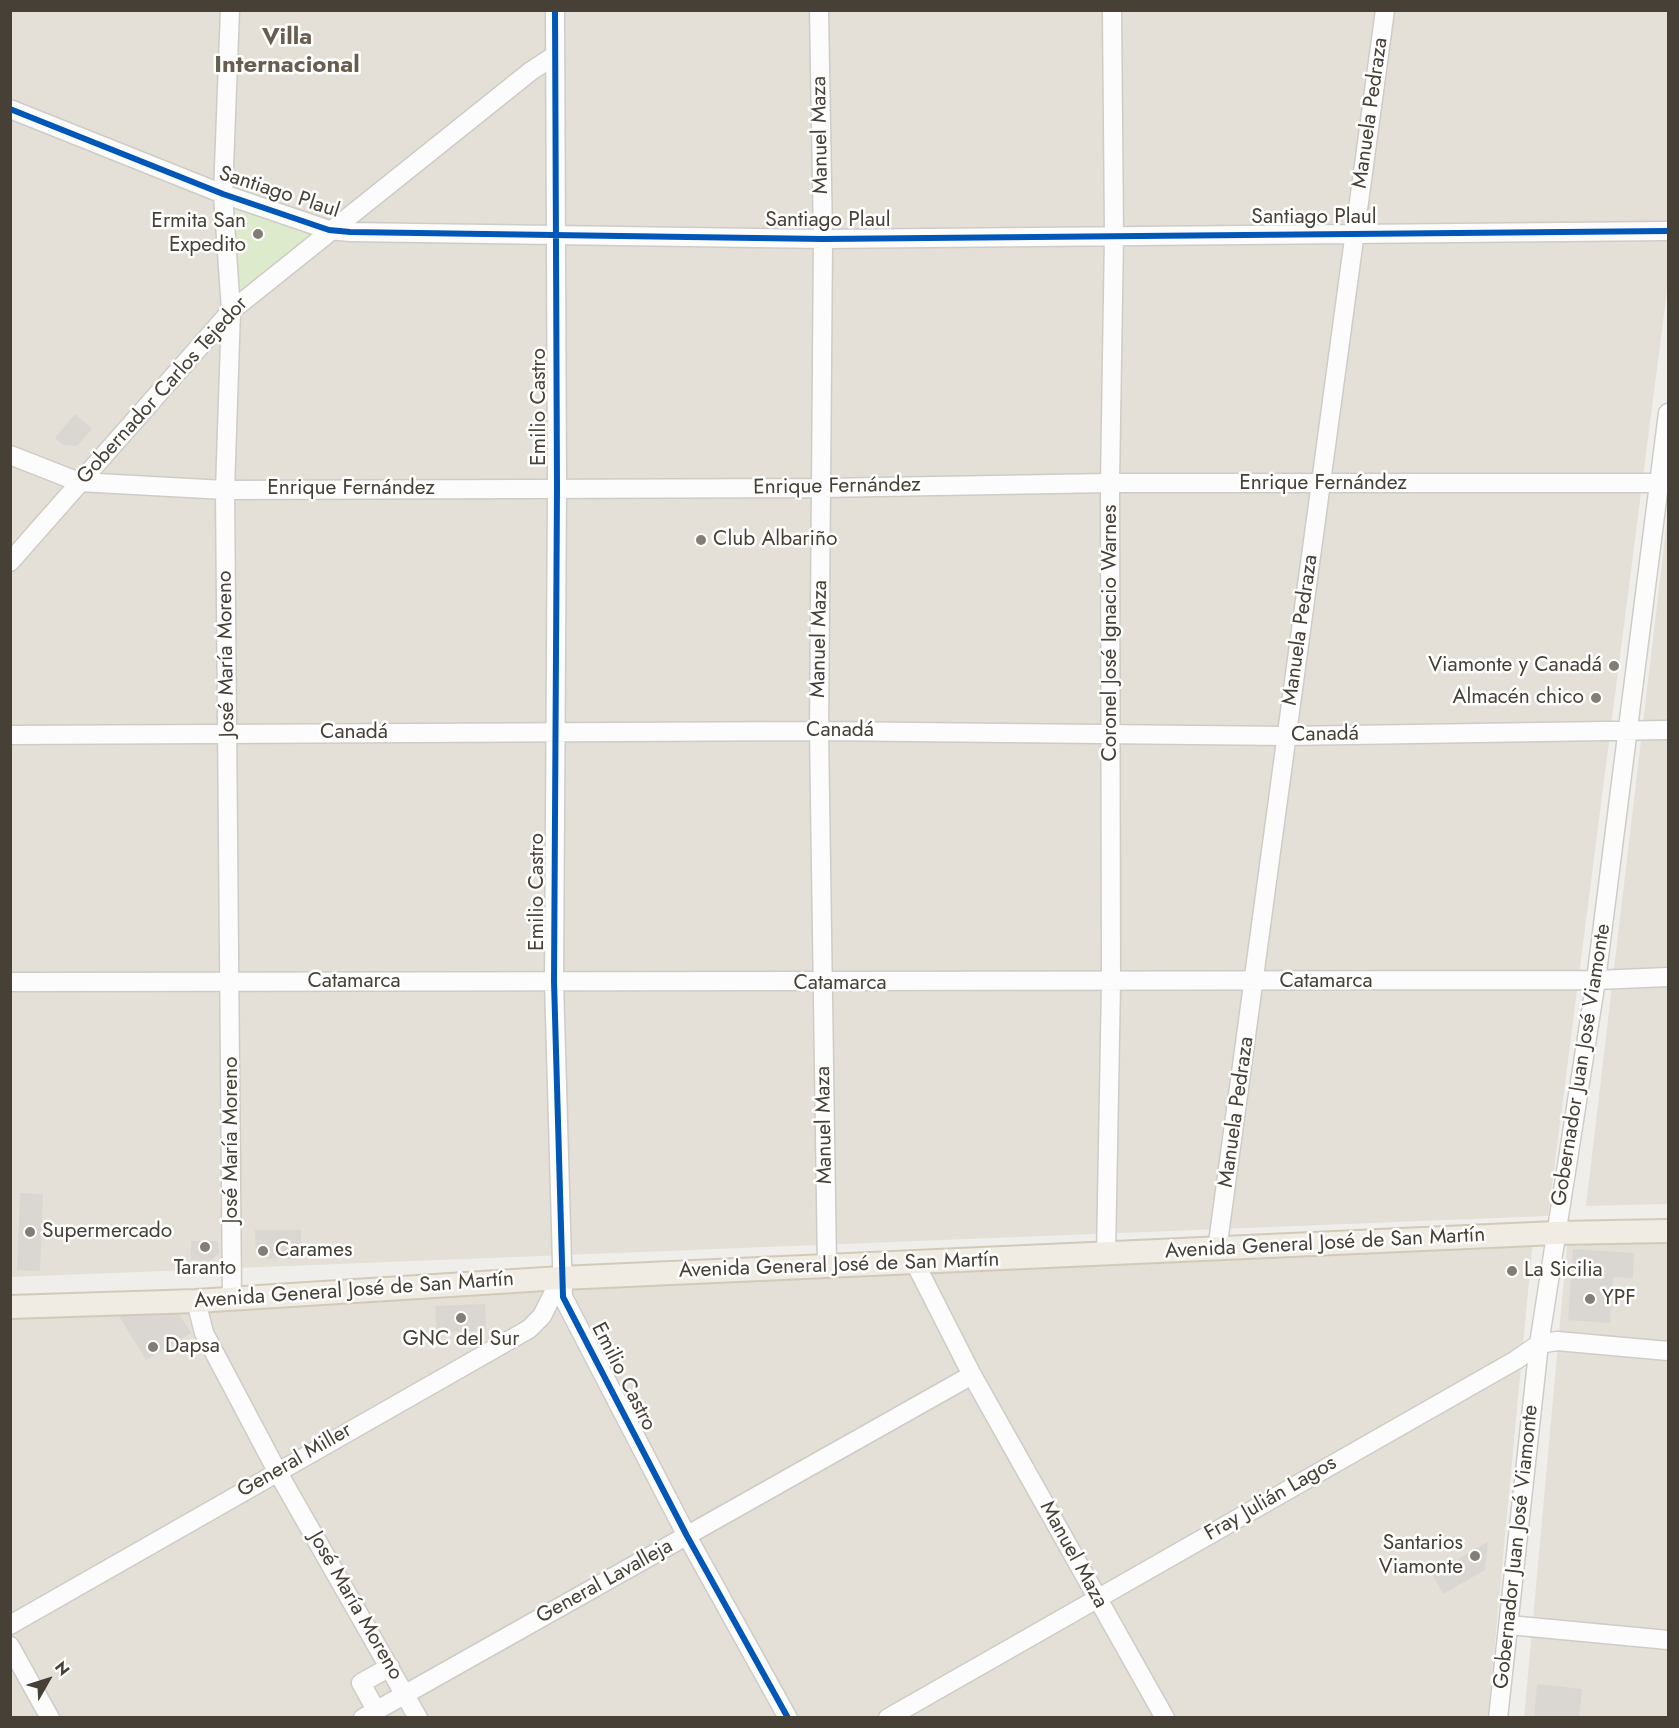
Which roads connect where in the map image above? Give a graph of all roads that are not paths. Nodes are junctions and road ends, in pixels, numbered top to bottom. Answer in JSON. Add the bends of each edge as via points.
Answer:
{"nodes":[{"id":1,"x":230,"y":10,"type":"edge"},
{"id":2,"x":555,"y":10,"type":"edge"},
{"id":3,"x":819,"y":10,"type":"edge"},
{"id":4,"x":1112,"y":10,"type":"edge"},
{"id":5,"x":1385,"y":10,"type":"edge"},
{"id":6,"x":554,"y":56,"type":"junction"},
{"id":7,"x":10,"y":109,"type":"edge"},
{"id":8,"x":223,"y":194,"type":"junction"},
{"id":9,"x":329,"y":230,"type":"junction"},
{"id":10,"x":1668,"y":231,"type":"edge"},
{"id":11,"x":556,"y":234,"type":"junction"},
{"id":12,"x":1114,"y":235,"type":"junction"},
{"id":13,"x":1354,"y":235,"type":"junction"},
{"id":14,"x":823,"y":239,"type":"junction"},
{"id":15,"x":231,"y":311,"type":"junction"},
{"id":16,"x":1668,"y":414,"type":"edge"},
{"id":17,"x":10,"y":455,"type":"edge"},
{"id":18,"x":79,"y":482,"type":"junction"},
{"id":19,"x":1110,"y":483,"type":"junction"},
{"id":20,"x":1664,"y":483,"type":"edge"},
{"id":21,"x":1321,"y":484,"type":"junction"},
{"id":22,"x":557,"y":488,"type":"junction"},
{"id":23,"x":821,"y":488,"type":"junction"},
{"id":24,"x":225,"y":490,"type":"junction"},
{"id":25,"x":10,"y":562,"type":"edge"},
{"id":26,"x":1630,"y":730,"type":"junction"},
{"id":27,"x":1668,"y":730,"type":"edge"},
{"id":28,"x":819,"y":731,"type":"junction"},
{"id":29,"x":227,"y":733,"type":"junction"},
{"id":30,"x":555,"y":734,"type":"junction"},
{"id":31,"x":10,"y":735,"type":"edge"},
{"id":32,"x":1112,"y":735,"type":"junction"},
{"id":33,"x":1287,"y":736,"type":"junction"},
{"id":34,"x":1668,"y":978,"type":"edge"},
{"id":35,"x":1596,"y":980,"type":"junction"},
{"id":36,"x":554,"y":981,"type":"junction"},
{"id":37,"x":10,"y":982,"type":"edge"},
{"id":38,"x":231,"y":982,"type":"junction"},
{"id":39,"x":1111,"y":983,"type":"junction"},
{"id":40,"x":1255,"y":983,"type":"junction"},
{"id":41,"x":823,"y":984,"type":"junction"},
{"id":42,"x":1668,"y":1231,"type":"edge"},
{"id":43,"x":1556,"y":1233,"type":"junction"},
{"id":44,"x":1217,"y":1250,"type":"junction"},
{"id":45,"x":1106,"y":1255,"type":"junction"},
{"id":46,"x":915,"y":1263,"type":"junction"},
{"id":47,"x":827,"y":1267,"type":"junction"},
{"id":48,"x":561,"y":1278,"type":"junction"},
{"id":49,"x":232,"y":1298,"type":"junction"},
{"id":50,"x":196,"y":1301,"type":"junction"},
{"id":51,"x":10,"y":1307,"type":"edge"},
{"id":52,"x":1539,"y":1344,"type":"junction"},
{"id":53,"x":1668,"y":1351,"type":"edge"},
{"id":54,"x":972,"y":1375,"type":"junction"},
{"id":55,"x":277,"y":1471,"type":"junction"},
{"id":56,"x":687,"y":1536,"type":"junction"},
{"id":57,"x":1097,"y":1598,"type":"junction"},
{"id":58,"x":10,"y":1625,"type":"edge"},
{"id":59,"x":1509,"y":1625,"type":"junction"},
{"id":60,"x":1668,"y":1640,"type":"edge"},
{"id":61,"x":10,"y":1646,"type":"edge"},
{"id":62,"x":390,"y":1667,"type":"junction"},
{"id":63,"x":405,"y":1694,"type":"junction"},
{"id":64,"x":369,"y":1714,"type":"edge"},
{"id":65,"x":50,"y":1718,"type":"edge"},
{"id":66,"x":418,"y":1718,"type":"edge"},
{"id":67,"x":788,"y":1718,"type":"edge"},
{"id":68,"x":888,"y":1718,"type":"edge"},
{"id":69,"x":1165,"y":1718,"type":"edge"},
{"id":70,"x":1498,"y":1718,"type":"edge"}],
"edges":[{"from":1,"to":8,"type":"street","name":"José María Moreno"},
{"from":2,"to":6,"type":"street","name":"Emilio Castro"},
{"from":3,"to":14,"type":"street","name":"Manuel Maza"},
{"from":4,"to":12,"type":"street","name":"Coronel José Ignacio Warnes"},
{"from":5,"to":13,"type":"street","name":"Manuela Pedraza"},
{"from":6,"to":9,"type":"street","name":"Gobernador Carlos Tejedor"},
{"from":6,"to":11,"type":"street","name":"Emilio Castro"},
{"from":7,"to":8,"type":"street","name":"Santiago Plaul"},
{"from":8,"to":9,"type":"street","name":"Santiago Plaul"},
{"from":8,"to":15,"type":"street","name":"José María Moreno"},
{"from":9,"to":11,"type":"street","name":"Santiago Plaul"},
{"from":9,"to":15,"type":"street","name":"Gobernador Carlos Tejedor"},
{"from":10,"to":13,"type":"street","name":"Santiago Plaul"},
{"from":11,"to":14,"type":"street","name":"Santiago Plaul"},
{"from":11,"to":22,"type":"street","name":"Emilio Castro"},
{"from":12,"to":13,"type":"street","name":"Santiago Plaul"},
{"from":12,"to":14,"type":"street","name":"Santiago Plaul"},
{"from":12,"to":19,"type":"street","name":"Coronel José Ignacio Warnes"},
{"from":13,"to":21,"type":"street","name":"Manuela Pedraza"},
{"from":14,"to":23,"type":"street","name":"Manuel Maza"},
{"from":15,"to":18,"type":"street","name":"Gobernador Carlos Tejedor"},
{"from":15,"to":24,"type":"street","name":"José María Moreno"},
{"from":16,"to":20,"type":"street","name":"Gobernador Juan José Viamonte"},
{"from":17,"to":18,"type":"street","name":"Enrique Fernández"},
{"from":18,"to":24,"type":"street","name":"Enrique Fernández"},
{"from":18,"to":25,"type":"street","name":"Gobernador Carlos Tejedor"},
{"from":19,"to":21,"type":"street","name":"Enrique Fernández"},
{"from":19,"to":23,"type":"street","name":"Enrique Fernández"},
{"from":19,"to":32,"type":"street","name":"Coronel José Ignacio Warnes"},
{"from":20,"to":21,"type":"street","name":"Enrique Fernández"},
{"from":20,"to":26,"type":"street","name":"Gobernador Juan José Viamonte"},
{"from":21,"to":33,"type":"street","name":"Manuela Pedraza"},
{"from":22,"to":23,"type":"street","name":"Enrique Fernández"},
{"from":22,"to":24,"type":"street","name":"Enrique Fernández"},
{"from":22,"to":30,"type":"street","name":"Emilio Castro"},
{"from":23,"to":28,"type":"street","name":"Manuel Maza"},
{"from":24,"to":29,"type":"street","name":"José María Moreno"},
{"from":26,"to":27,"type":"street","name":"Canadá"},
{"from":26,"to":33,"type":"street","name":"Canadá"},
{"from":26,"to":35,"type":"street","name":"Gobernador Juan José Viamonte"},
{"from":28,"to":30,"type":"street","name":"Canadá"},
{"from":28,"to":32,"type":"street","name":"Canadá"},
{"from":28,"to":41,"type":"street","name":"Manuel Maza"},
{"from":29,"to":30,"type":"street","name":"Canadá"},
{"from":29,"to":31,"type":"street","name":"Canadá"},
{"from":29,"to":38,"type":"street","name":"José María Moreno"},
{"from":30,"to":36,"type":"street","name":"Emilio Castro"},
{"from":32,"to":33,"type":"street","name":"Canadá"},
{"from":32,"to":39,"type":"street","name":"Coronel José Ignacio Warnes"},
{"from":33,"to":40,"type":"street","name":"Manuela Pedraza"},
{"from":34,"to":35,"type":"street","name":"Catamarca"},
{"from":35,"to":40,"type":"street","name":"Catamarca"},
{"from":35,"to":43,"type":"street","name":"Gobernador Juan José Viamonte"},
{"from":36,"to":38,"type":"street","name":"Catamarca"},
{"from":36,"to":41,"type":"street","name":"Catamarca"},
{"from":36,"to":48,"type":"street","name":"Emilio Castro"},
{"from":37,"to":38,"type":"street","name":"Catamarca"},
{"from":38,"to":49,"type":"street","name":"José María Moreno"},
{"from":39,"to":40,"type":"street","name":"Catamarca"},
{"from":39,"to":41,"type":"street","name":"Catamarca"},
{"from":39,"to":45,"type":"street","name":"Coronel José Ignacio Warnes"},
{"from":40,"to":44,"type":"street","name":"Manuela Pedraza"},
{"from":41,"to":47,"type":"street","name":"Manuel Maza"},
{"from":42,"to":43,"type":"main road","name":"Avenida General José de San Martín"},
{"from":43,"to":44,"type":"main road","name":"Avenida General José de San Martín"},
{"from":43,"to":52,"type":"street","name":"Gobernador Juan José Viamonte"},
{"from":44,"to":45,"type":"main road","name":"Avenida General José de San Martín"},
{"from":45,"to":46,"type":"main road","name":"Avenida General José de San Martín"},
{"from":46,"to":47,"type":"main road","name":"Avenida General José de San Martín"},
{"from":46,"to":54,"type":"street","name":"Manuel Maza"},
{"from":47,"to":48,"type":"main road","name":"Avenida General José de San Martín"},
{"from":48,"to":49,"type":"main road","name":"Avenida General José de San Martín"},
{"from":48,"to":55,"type":"street","name":"General Miller","via":[[542,1316],[529,1329]]},
{"from":48,"to":56,"type":"street","name":"Emilio Castro","via":[[563,1297]]},
{"from":49,"to":50,"type":"main road","name":"Avenida General José de San Martín"},
{"from":50,"to":51,"type":"main road","name":"Avenida General José de San Martín"},
{"from":50,"to":55,"type":"street","name":"José María Moreno","via":[[204,1333]]},
{"from":52,"to":53,"type":"street","name":"Fray Julián Lagos","via":[[1575,1341]]},
{"from":52,"to":57,"type":"street","name":"Fray Julián Lagos"},
{"from":52,"to":59,"type":"street","name":"Gobernador Juan José Viamonte"},
{"from":54,"to":56,"type":"street","name":"General Lavalleja"},
{"from":54,"to":57,"type":"street","name":"Manuel Maza"},
{"from":55,"to":58,"type":"street","name":"General Miller"},
{"from":55,"to":62,"type":"street","name":"José María Moreno"},
{"from":56,"to":63,"type":"street","name":"General Lavalleja"},
{"from":56,"to":67,"type":"street","name":"Emilio Castro"},
{"from":57,"to":68,"type":"street","name":"Fray Julián Lagos"},
{"from":57,"to":69,"type":"street","name":"Manuel Maza"},
{"from":59,"to":60,"type":"street"},
{"from":59,"to":70,"type":"street","name":"Gobernador Juan José Viamonte"},
{"from":61,"to":65,"type":"street"},
{"from":62,"to":63,"type":"street","name":"José María Moreno"},
{"from":62,"to":64,"type":"street","via":[[361,1683]]},
{"from":63,"to":64,"type":"street","name":"General Lavalleja"},
{"from":63,"to":66,"type":"street","name":"José María Moreno"}]}
